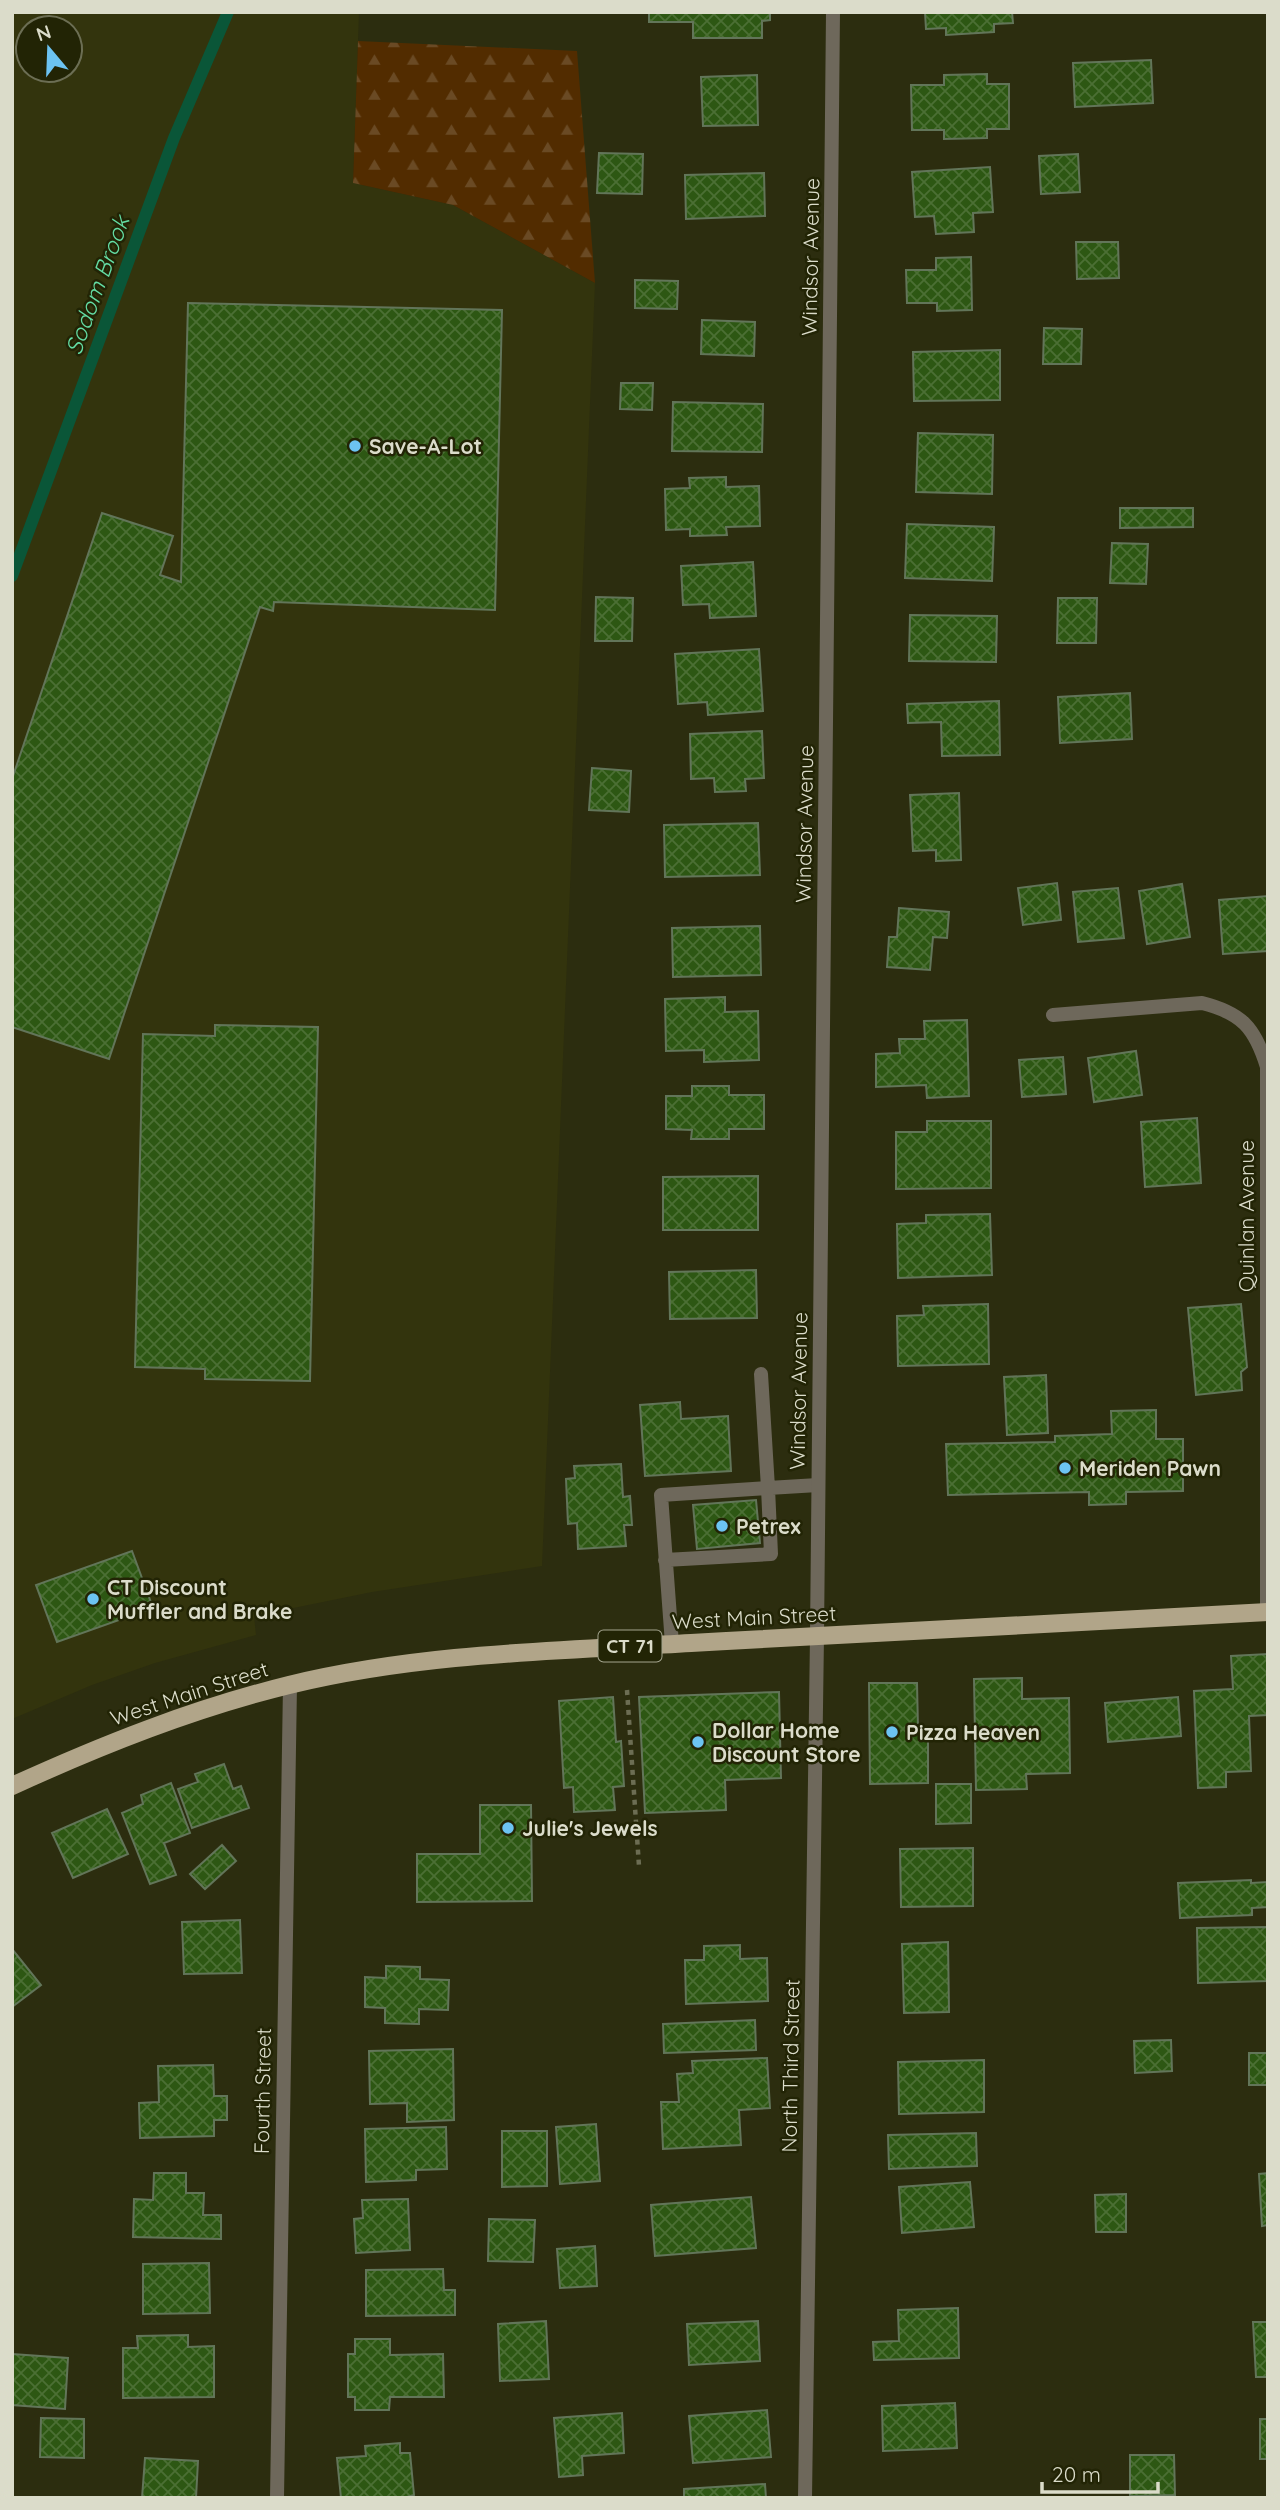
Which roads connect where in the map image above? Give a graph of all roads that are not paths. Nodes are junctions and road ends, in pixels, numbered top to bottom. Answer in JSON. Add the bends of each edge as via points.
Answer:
{"nodes":[{"id":1,"x":833,"y":12,"type":"edge"},
{"id":2,"x":1054,"y":1015,"type":"dead end"},
{"id":3,"x":761,"y":1374,"type":"dead end"},
{"id":4,"x":818,"y":1485,"type":"junction"},
{"id":5,"x":768,"y":1488,"type":"junction"},
{"id":6,"x":665,"y":1560,"type":"junction"},
{"id":7,"x":1267,"y":1612,"type":"edge"},
{"id":8,"x":817,"y":1636,"type":"junction"},
{"id":9,"x":673,"y":1644,"type":"junction"},
{"id":10,"x":290,"y":1685,"type":"junction"},
{"id":11,"x":12,"y":1786,"type":"edge"},
{"id":12,"x":276,"y":2498,"type":"edge"},
{"id":13,"x":805,"y":2498,"type":"edge"}],
"edges":[{"from":1,"to":4,"type":"street","name":"Windsor Avenue"},
{"from":2,"to":7,"type":"street","name":"Quinlan Avenue","via":[[1202,1003],[1225,1009],[1244,1022],[1259,1042],[1267,1067]]},
{"from":3,"to":5,"type":"street"},
{"from":4,"to":5,"type":"street"},
{"from":4,"to":8,"type":"street","name":"Windsor Avenue"},
{"from":5,"to":6,"type":"street","via":[[771,1554]]},
{"from":5,"to":6,"type":"street","via":[[661,1495]]},
{"from":6,"to":9,"type":"street"},
{"from":7,"to":8,"type":"main road","name":"West Main Street","number":"CT 71"},
{"from":8,"to":9,"type":"main road","name":"West Main Street","number":"CT 71"},
{"from":8,"to":13,"type":"street","name":"North Third Street"},
{"from":9,"to":10,"type":"main road","name":"West Main Street","number":"CT 71","via":[[399,1665]]},
{"from":10,"to":11,"type":"main road","name":"West Main Street","number":"CT 71","via":[[176,1717]]},
{"from":10,"to":12,"type":"street","name":"Fourth Street"}]}
